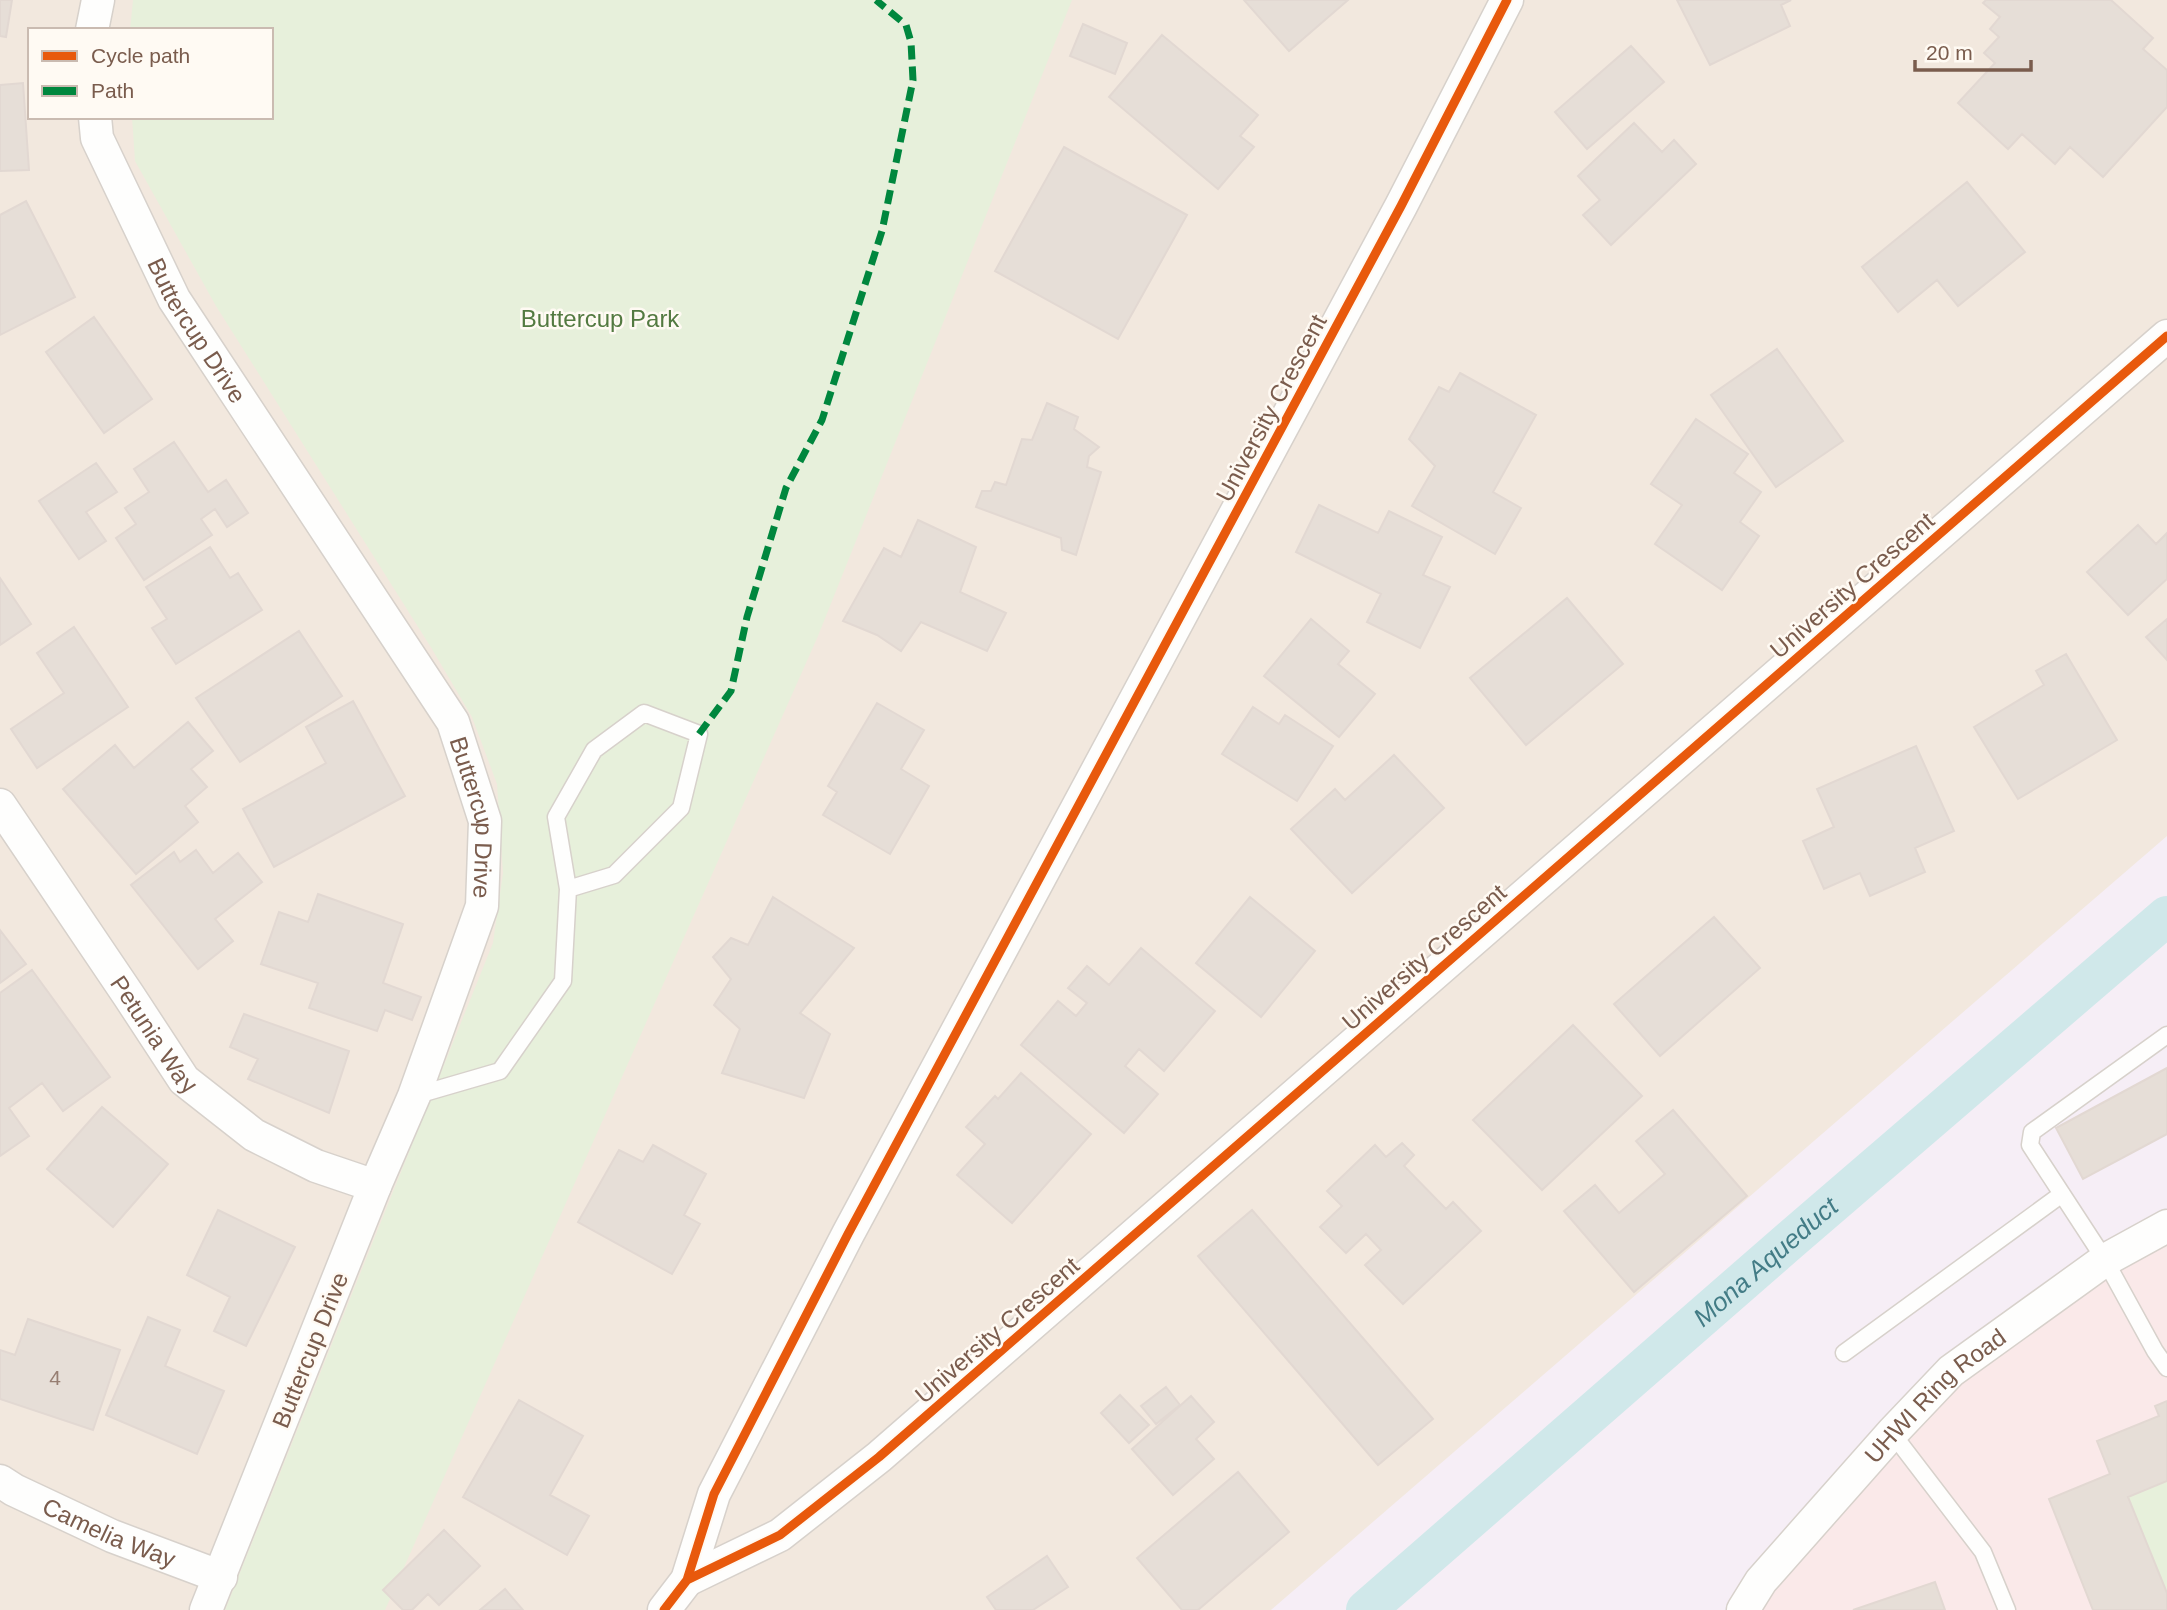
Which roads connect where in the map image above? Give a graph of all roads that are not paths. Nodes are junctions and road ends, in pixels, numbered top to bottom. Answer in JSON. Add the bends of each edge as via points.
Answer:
{"nodes":[{"id":1,"x":98,"y":0,"type":"edge"},
{"id":2,"x":1507,"y":0,"type":"edge"},
{"id":3,"x":92,"y":28,"type":"edge"},
{"id":4,"x":95,"y":119,"type":"edge"},
{"id":5,"x":2167,"y":336,"type":"edge"},
{"id":6,"x":0,"y":805,"type":"edge"},
{"id":7,"x":568,"y":888,"type":"junction"},
{"id":8,"x":2167,"y":1035,"type":"edge"},
{"id":9,"x":414,"y":1096,"type":"junction"},
{"id":10,"x":375,"y":1186,"type":"junction"},
{"id":11,"x":2062,"y":1194,"type":"junction"},
{"id":12,"x":2167,"y":1226,"type":"edge"},
{"id":13,"x":2105,"y":1260,"type":"junction"},
{"id":14,"x":1844,"y":1353,"type":"dead end"},
{"id":15,"x":2167,"y":1368,"type":"edge"},
{"id":16,"x":1892,"y":1433,"type":"junction"},
{"id":17,"x":0,"y":1481,"type":"edge"},
{"id":18,"x":221,"y":1577,"type":"junction"},
{"id":19,"x":687,"y":1580,"type":"junction"},
{"id":20,"x":206,"y":1610,"type":"edge"},
{"id":21,"x":664,"y":1610,"type":"edge"},
{"id":22,"x":1743,"y":1610,"type":"edge"},
{"id":23,"x":2007,"y":1610,"type":"edge"}],
"edges":[{"from":1,"to":3,"type":"street"},
{"from":2,"to":19,"type":"street","name":"University Crescent","via":[[848,1234],[714,1494]]},
{"from":4,"to":9,"type":"street","name":"Buttercup Drive","via":[[97,138],[174,299],[453,722],[485,821],[482,906]]},
{"from":5,"to":19,"type":"street","name":"University Crescent","via":[[879,1457],[780,1535]]},
{"from":6,"to":10,"type":"street","name":"Petunia Way","via":[[184,1080],[254,1135],[316,1166]]},
{"from":7,"to":7,"type":"lane","via":[[556,817],[594,750],[644,713],[699,734],[681,808],[614,875]]},
{"from":7,"to":9,"type":"lane","via":[[563,981],[500,1071]]},
{"from":8,"to":11,"type":"lane","via":[[2032,1132],[2030,1144]]},
{"from":9,"to":10,"type":"street","name":"Buttercup Drive"},
{"from":10,"to":18,"type":"street","name":"Buttercup Drive"},
{"from":11,"to":13,"type":"lane"},
{"from":11,"to":14,"type":"lane"},
{"from":12,"to":13,"type":"street","name":"UHWI Ring Road"},
{"from":13,"to":15,"type":"lane"},
{"from":13,"to":16,"type":"street","name":"UHWI Ring Road","via":[[1951,1371]]},
{"from":16,"to":22,"type":"street","name":"UHWI Ring Road","via":[[1761,1581]]},
{"from":16,"to":23,"type":"lane","via":[[1983,1552]]},
{"from":17,"to":18,"type":"street","name":"Camelia Way","via":[[112,1536]]},
{"from":18,"to":20,"type":"street","name":"Buttercup Drive"},
{"from":19,"to":21,"type":"street","name":"University Crescent"}]}
